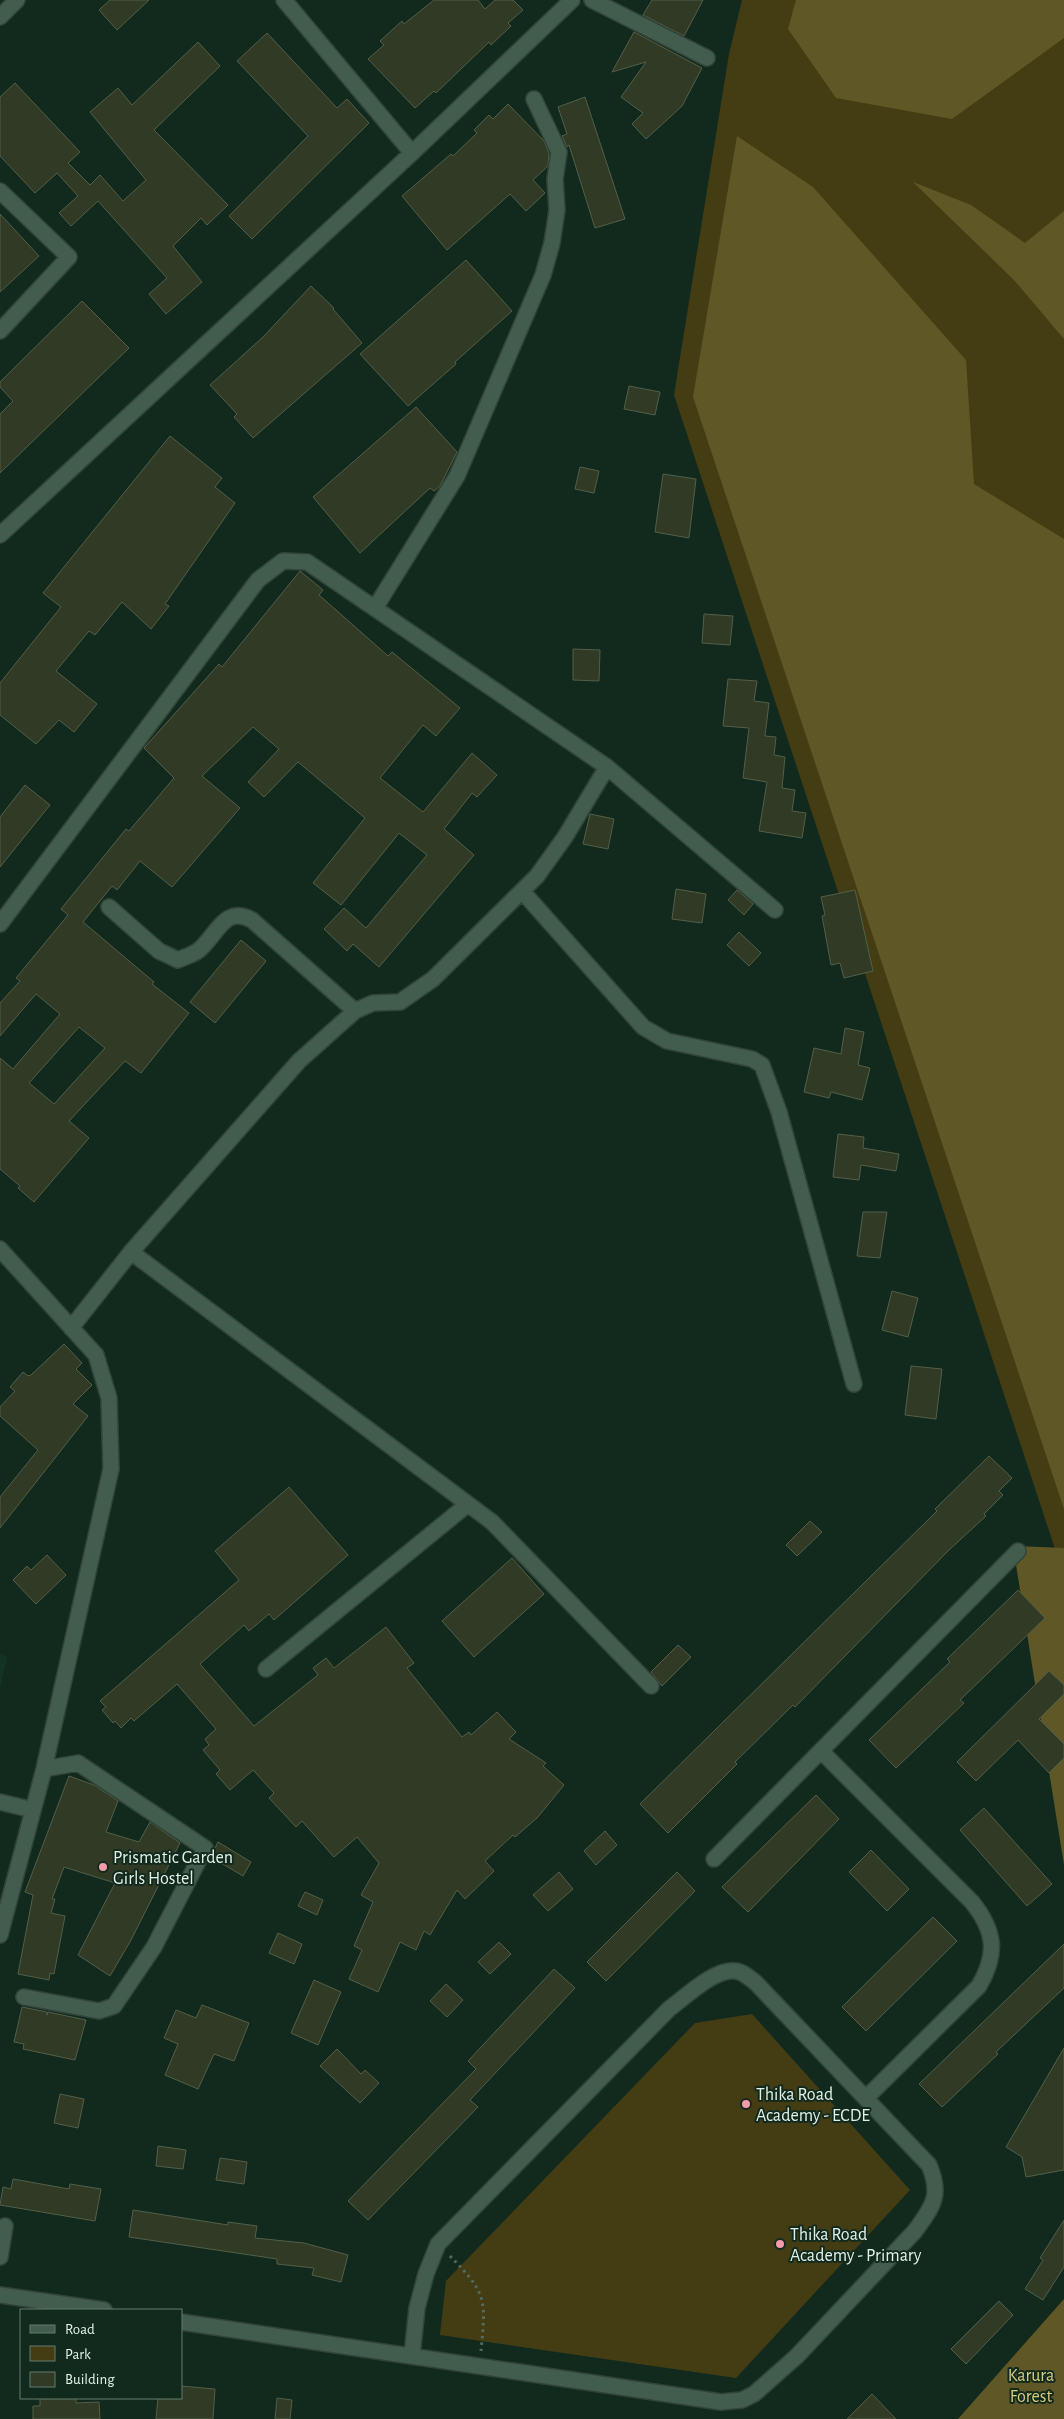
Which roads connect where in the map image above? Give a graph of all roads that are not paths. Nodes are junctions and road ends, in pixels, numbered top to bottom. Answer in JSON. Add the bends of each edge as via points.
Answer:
{"nodes":[{"id":1,"x":17,"y":0,"type":"edge"},
{"id":2,"x":284,"y":0,"type":"edge"},
{"id":3,"x":572,"y":0,"type":"edge"},
{"id":4,"x":592,"y":0,"type":"edge"},
{"id":5,"x":0,"y":17,"type":"edge"},
{"id":6,"x":707,"y":58,"type":"dead end"},
{"id":7,"x":534,"y":99,"type":"dead end"},
{"id":8,"x":412,"y":153,"type":"junction"},
{"id":9,"x":0,"y":191,"type":"edge"},
{"id":10,"x":0,"y":331,"type":"edge"},
{"id":11,"x":0,"y":535,"type":"edge"},
{"id":12,"x":376,"y":608,"type":"junction"},
{"id":13,"x":607,"y":767,"type":"junction"},
{"id":14,"x":522,"y":891,"type":"junction"},
{"id":15,"x":109,"y":907,"type":"dead end"},
{"id":16,"x":775,"y":910,"type":"dead end"},
{"id":17,"x":0,"y":924,"type":"edge"},
{"id":18,"x":355,"y":1011,"type":"junction"},
{"id":19,"x":0,"y":1249,"type":"edge"},
{"id":20,"x":132,"y":1252,"type":"junction"},
{"id":21,"x":71,"y":1328,"type":"junction"},
{"id":22,"x":854,"y":1384,"type":"dead end"},
{"id":23,"x":468,"y":1504,"type":"junction"},
{"id":24,"x":1018,"y":1551,"type":"dead end"},
{"id":25,"x":266,"y":1669,"type":"dead end"},
{"id":26,"x":651,"y":1686,"type":"dead end"},
{"id":27,"x":822,"y":1752,"type":"junction"},
{"id":28,"x":44,"y":1769,"type":"junction"},
{"id":29,"x":0,"y":1802,"type":"edge"},
{"id":30,"x":33,"y":1810,"type":"junction"},
{"id":31,"x":714,"y":1859,"type":"dead end"},
{"id":32,"x":0,"y":1935,"type":"edge"},
{"id":33,"x":24,"y":1997,"type":"dead end"},
{"id":34,"x":866,"y":2098,"type":"junction"},
{"id":35,"x":5,"y":2226,"type":"dead end"},
{"id":36,"x":0,"y":2257,"type":"edge"},
{"id":37,"x":0,"y":2295,"type":"edge"},
{"id":38,"x":97,"y":2309,"type":"edge"},
{"id":39,"x":182,"y":2322,"type":"edge"},
{"id":40,"x":412,"y":2355,"type":"junction"}],
"edges":[{"from":1,"to":5,"type":"street"},
{"from":2,"to":8,"type":"street"},
{"from":3,"to":8,"type":"street"},
{"from":4,"to":6,"type":"street"},
{"from":7,"to":12,"type":"street","via":[[560,152],[555,179],[557,210],[543,275],[457,476]]},
{"from":8,"to":11,"type":"street"},
{"from":9,"to":10,"type":"street","via":[[69,258]]},
{"from":12,"to":13,"type":"street"},
{"from":12,"to":17,"type":"street","via":[[307,562],[283,561],[258,580]]},
{"from":13,"to":14,"type":"street","via":[[546,866]]},
{"from":13,"to":16,"type":"street"},
{"from":14,"to":18,"type":"street","via":[[413,995],[400,1002],[373,1003]]},
{"from":14,"to":22,"type":"street","via":[[644,1027],[667,1041],[752,1059],[762,1065],[779,1112]]},
{"from":15,"to":18,"type":"street","via":[[159,951],[178,960],[198,952],[230,916],[241,914],[252,920]]},
{"from":18,"to":20,"type":"street","via":[[299,1061]]},
{"from":19,"to":21,"type":"street"},
{"from":20,"to":21,"type":"street"},
{"from":20,"to":23,"type":"street"},
{"from":21,"to":28,"type":"street","via":[[96,1355],[109,1398],[111,1469]]},
{"from":23,"to":25,"type":"street"},
{"from":23,"to":26,"type":"street","via":[[492,1522]]},
{"from":24,"to":27,"type":"street"},
{"from":27,"to":31,"type":"street"},
{"from":27,"to":34,"type":"street","via":[[972,1902],[984,1917],[991,1936],[992,1954],[979,1986]]},
{"from":28,"to":30,"type":"street"},
{"from":28,"to":33,"type":"street","via":[[78,1764],[205,1848],[154,1948],[114,2006],[99,2011]]},
{"from":29,"to":30,"type":"street"},
{"from":30,"to":32,"type":"street"},
{"from":34,"to":40,"type":"street","via":[[756,1982],[735,1970],[709,1979],[669,2009],[438,2244],[417,2308]]},
{"from":34,"to":40,"type":"street","via":[[928,2165],[935,2180],[936,2194],[931,2209],[915,2231],[797,2356],[754,2394],[742,2400],[721,2402]]},
{"from":35,"to":36,"type":"street"},
{"from":37,"to":38,"type":"street"},
{"from":39,"to":40,"type":"street"}]}
